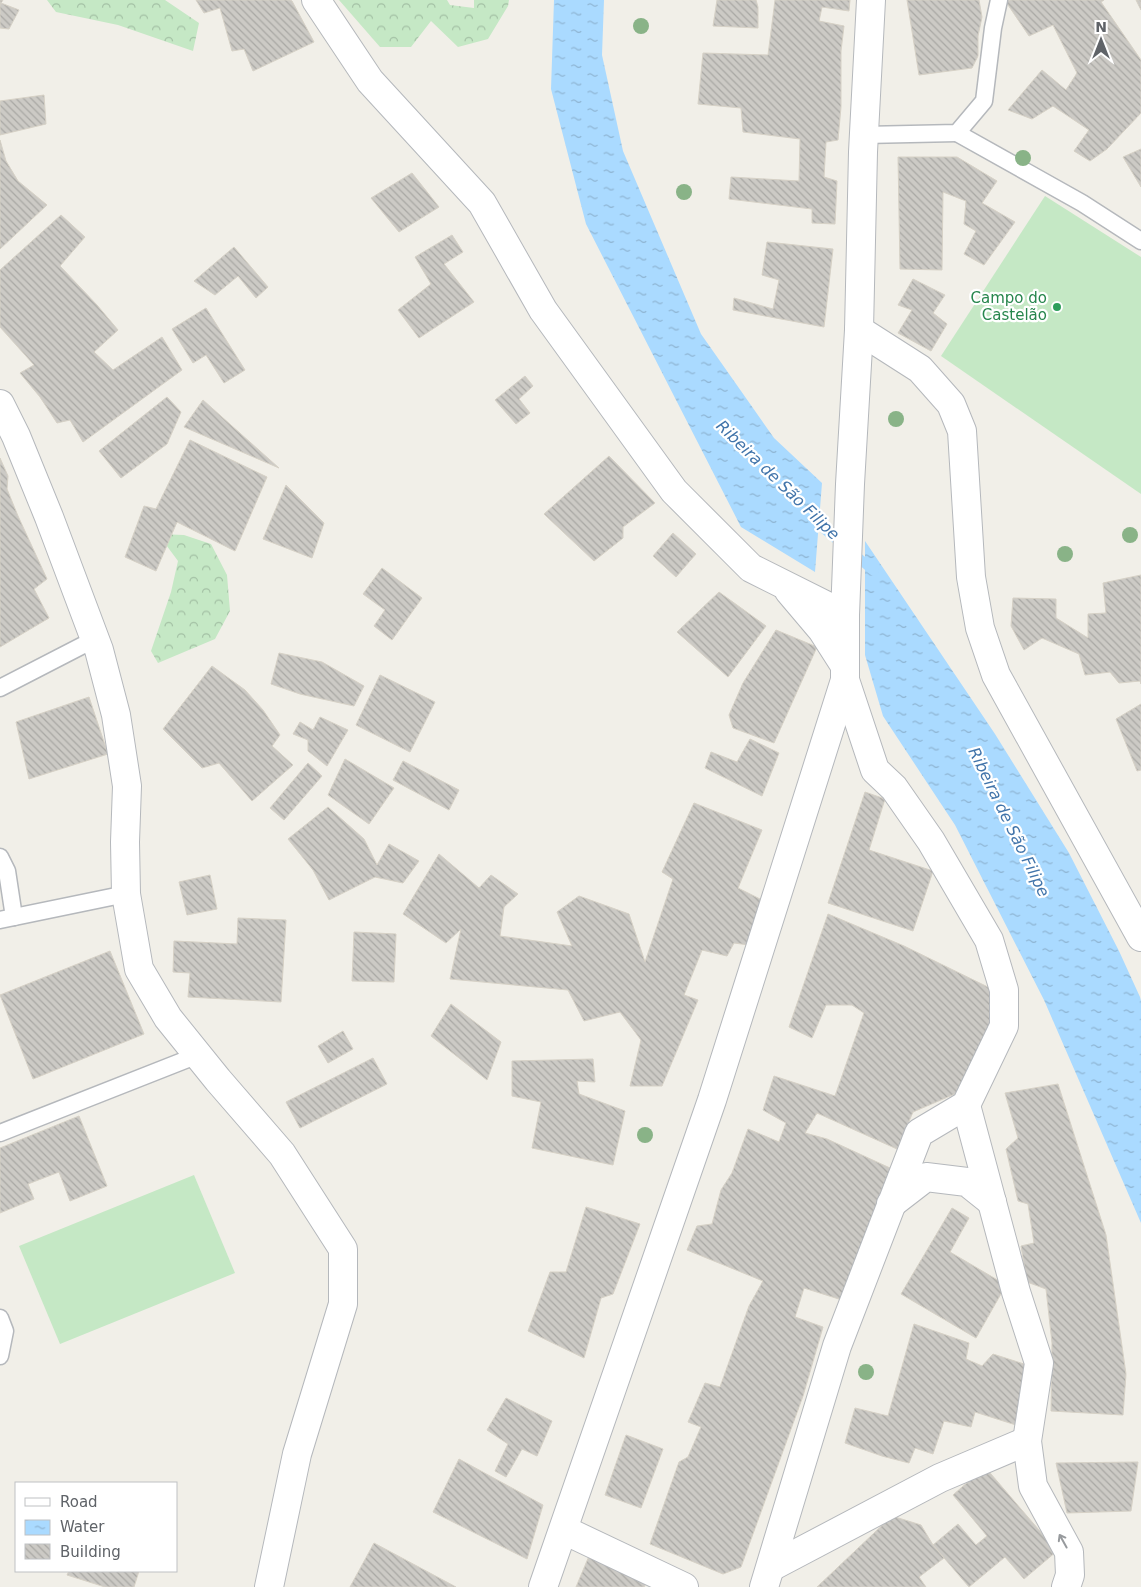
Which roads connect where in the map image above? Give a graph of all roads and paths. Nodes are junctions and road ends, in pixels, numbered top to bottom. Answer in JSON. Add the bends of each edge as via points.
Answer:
{"nodes":[{"id":1,"x":316,"y":0,"type":"edge"},
{"id":2,"x":871,"y":0,"type":"edge"},
{"id":3,"x":999,"y":0,"type":"edge"},
{"id":4,"x":957,"y":133,"type":"junction"},
{"id":5,"x":864,"y":135,"type":"junction"},
{"id":6,"x":1141,"y":241,"type":"edge"},
{"id":7,"x":859,"y":330,"type":"junction"},
{"id":8,"x":0,"y":404,"type":"edge"},
{"id":9,"x":784,"y":584,"type":"junction"},
{"id":10,"x":845,"y":615,"type":"junction"},
{"id":11,"x":95,"y":638,"type":"junction"},
{"id":12,"x":845,"y":673,"type":"junction"},
{"id":13,"x":0,"y":688,"type":"edge"},
{"id":14,"x":0,"y":857,"type":"edge"},
{"id":15,"x":126,"y":894,"type":"junction"},
{"id":16,"x":7,"y":918,"type":"edge"},
{"id":17,"x":1141,"y":937,"type":"edge"},
{"id":18,"x":198,"y":1055,"type":"junction"},
{"id":19,"x":966,"y":1105,"type":"junction"},
{"id":20,"x":0,"y":1133,"type":"edge"},
{"id":21,"x":992,"y":1202,"type":"junction"},
{"id":22,"x":891,"y":1204,"type":"junction"},
{"id":23,"x":0,"y":1318,"type":"edge"},
{"id":24,"x":0,"y":1356,"type":"edge"},
{"id":25,"x":1027,"y":1441,"type":"junction"},
{"id":26,"x":564,"y":1530,"type":"junction"},
{"id":27,"x":767,"y":1577,"type":"edge"},
{"id":28,"x":269,"y":1587,"type":"edge"},
{"id":29,"x":543,"y":1587,"type":"edge"},
{"id":30,"x":684,"y":1587,"type":"edge"},
{"id":31,"x":1066,"y":1587,"type":"edge"}],
"edges":[{"from":1,"to":9,"type":"street","via":[[370,81],[482,203],[543,310],[674,490],[750,568]]},
{"from":2,"to":5,"type":"street"},
{"from":3,"to":4,"type":"lane","via":[[984,101]]},
{"from":4,"to":5,"type":"lane"},
{"from":4,"to":6,"type":"lane","via":[[1082,203]]},
{"from":5,"to":7,"type":"street"},
{"from":7,"to":10,"type":"street"},
{"from":7,"to":17,"type":"street","via":[[920,369],[951,404],[962,431],[971,577],[980,628],[996,675]]},
{"from":8,"to":11,"type":"street","via":[[49,517]]},
{"from":9,"to":10,"type":"street"},
{"from":9,"to":12,"type":"street","via":[[822,630]]},
{"from":10,"to":12,"type":"street"},
{"from":11,"to":13,"type":"lane"},
{"from":11,"to":15,"type":"street","via":[[116,714],[127,786]]},
{"from":12,"to":19,"type":"street","via":[[875,770],[894,788],[936,849],[989,940],[1004,990],[1004,1026]]},
{"from":12,"to":26,"type":"street","via":[[712,1100]]},
{"from":14,"to":16,"type":"lane","via":[[7,871]]},
{"from":15,"to":16,"type":"lane"},
{"from":15,"to":18,"type":"street","via":[[138,969],[168,1018]]},
{"from":18,"to":20,"type":"lane"},
{"from":18,"to":28,"type":"street","via":[[282,1154],[343,1249],[344,1304],[297,1454]]},
{"from":19,"to":21,"type":"street"},
{"from":19,"to":22,"type":"street","via":[[919,1133]]},
{"from":21,"to":22,"type":"street","via":[[967,1182],[926,1177]]},
{"from":21,"to":25,"type":"street","via":[[1039,1364]]},
{"from":22,"to":27,"type":"street","via":[[837,1346]]},
{"from":23,"to":24,"type":"lane","via":[[5,1331]]},
{"from":25,"to":27,"type":"street","via":[[940,1478]]},
{"from":31,"to":25,"type":"street","one_way":true,"via":[[1070,1575],[1069,1552],[1033,1486]]},
{"from":26,"to":29,"type":"street"},
{"from":26,"to":30,"type":"street"}]}
